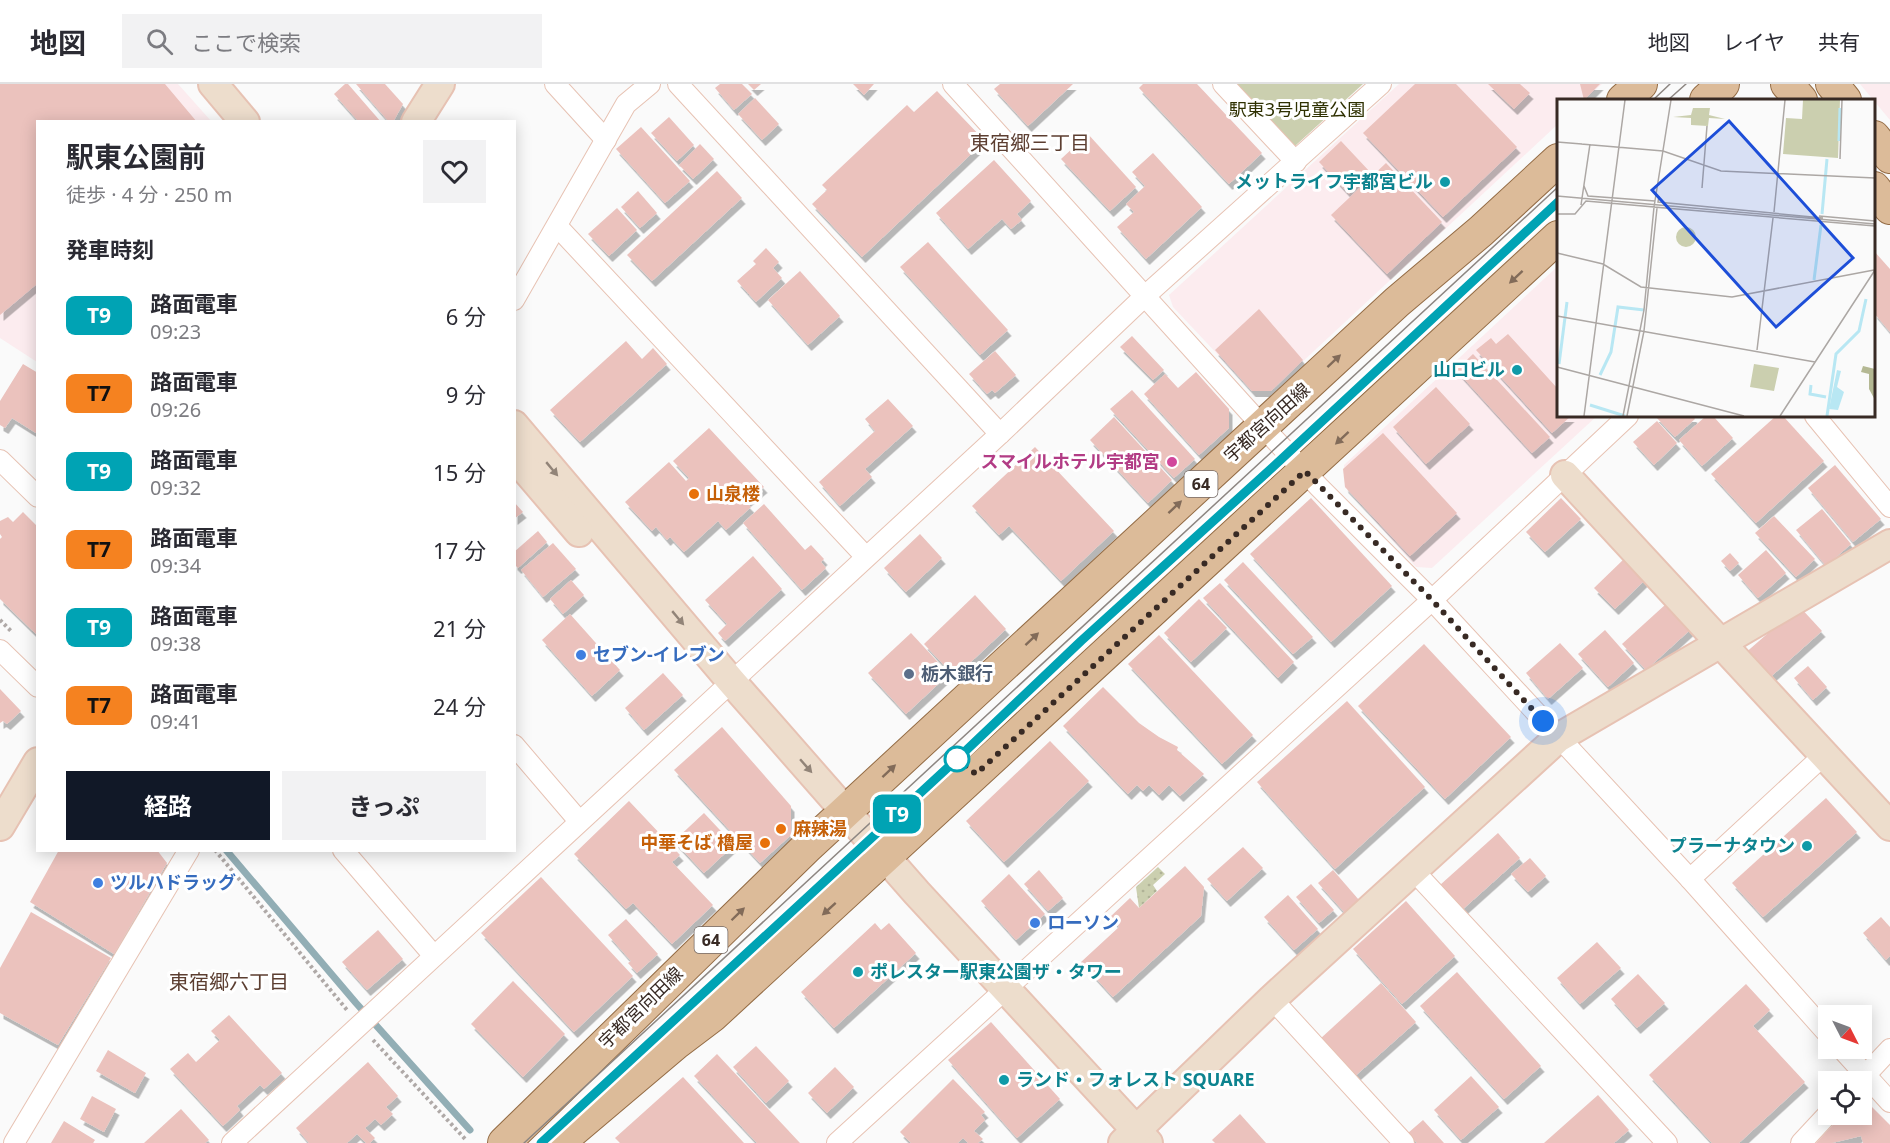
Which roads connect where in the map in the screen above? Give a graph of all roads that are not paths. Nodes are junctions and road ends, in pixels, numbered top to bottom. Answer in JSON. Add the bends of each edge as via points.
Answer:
{"nodes":[{"id":1,"x":213,"y":84,"type":"edge"},
{"id":2,"x":440,"y":84,"type":"edge"},
{"id":3,"x":555,"y":84,"type":"edge"},
{"id":4,"x":650,"y":84,"type":"edge"},
{"id":5,"x":678,"y":84,"type":"edge"},
{"id":6,"x":954,"y":84,"type":"edge"},
{"id":7,"x":1223,"y":84,"type":"edge"},
{"id":8,"x":1381,"y":84,"type":"edge"},
{"id":9,"x":1641,"y":84,"type":"edge"},
{"id":10,"x":1724,"y":84,"type":"edge"},
{"id":11,"x":1787,"y":84,"type":"edge"},
{"id":12,"x":1832,"y":84,"type":"edge"},
{"id":13,"x":1624,"y":99,"type":"edge"},
{"id":14,"x":1707,"y":99,"type":"edge"},
{"id":15,"x":1800,"y":99,"type":"edge"},
{"id":16,"x":1844,"y":99,"type":"edge"},
{"id":17,"x":243,"y":120,"type":"edge"},
{"id":18,"x":417,"y":120,"type":"edge"},
{"id":19,"x":1875,"y":138,"type":"edge"},
{"id":20,"x":606,"y":140,"type":"junction"},
{"id":21,"x":1890,"y":158,"type":"edge"},
{"id":22,"x":1557,"y":161,"type":"edge"},
{"id":23,"x":1296,"y":162,"type":"junction"},
{"id":24,"x":1890,"y":170,"type":"edge"},
{"id":25,"x":1875,"y":185,"type":"edge"},
{"id":26,"x":1875,"y":187,"type":"edge"},
{"id":27,"x":1890,"y":208,"type":"edge"},
{"id":28,"x":557,"y":225,"type":"junction"},
{"id":29,"x":1557,"y":238,"type":"edge"},
{"id":30,"x":1145,"y":296,"type":"junction"},
{"id":31,"x":516,"y":297,"type":"edge"},
{"id":32,"x":1627,"y":417,"type":"edge"},
{"id":33,"x":1816,"y":417,"type":"edge"},
{"id":34,"x":516,"y":427,"type":"edge"},
{"id":35,"x":1263,"y":427,"type":"junction"},
{"id":36,"x":999,"y":434,"type":"junction"},
{"id":37,"x":516,"y":458,"type":"edge"},
{"id":38,"x":0,"y":460,"type":"edge"},
{"id":39,"x":1305,"y":471,"type":"junction"},
{"id":40,"x":1565,"y":475,"type":"junction"},
{"id":41,"x":36,"y":495,"type":"edge"},
{"id":42,"x":1890,"y":507,"type":"edge"},
{"id":43,"x":1890,"y":544,"type":"edge"},
{"id":44,"x":866,"y":557,"type":"junction"},
{"id":45,"x":1432,"y":600,"type":"junction"},
{"id":46,"x":1720,"y":644,"type":"junction"},
{"id":47,"x":0,"y":650,"type":"edge"},
{"id":48,"x":36,"y":685,"type":"edge"},
{"id":49,"x":724,"y":687,"type":"junction"},
{"id":50,"x":1558,"y":738,"type":"junction"},
{"id":51,"x":516,"y":747,"type":"edge"},
{"id":52,"x":1824,"y":755,"type":"junction"},
{"id":53,"x":36,"y":765,"type":"edge"},
{"id":54,"x":839,"y":818,"type":"junction"},
{"id":55,"x":579,"y":821,"type":"junction"},
{"id":56,"x":0,"y":826,"type":"edge"},
{"id":57,"x":1890,"y":826,"type":"edge"},
{"id":58,"x":186,"y":852,"type":"edge"},
{"id":59,"x":344,"y":852,"type":"edge"},
{"id":60,"x":880,"y":863,"type":"junction"},
{"id":61,"x":1413,"y":870,"type":"junction"},
{"id":62,"x":1690,"y":879,"type":"junction"},
{"id":63,"x":434,"y":956,"type":"junction"},
{"id":64,"x":999,"y":994,"type":"junction"},
{"id":65,"x":1272,"y":999,"type":"junction"},
{"id":66,"x":712,"y":1016,"type":"junction"},
{"id":67,"x":1818,"y":1023,"type":"edge"},
{"id":68,"x":1890,"y":1049,"type":"edge"},
{"id":69,"x":590,"y":1057,"type":"junction"},
{"id":70,"x":1869,"y":1071,"type":"edge"},
{"id":71,"x":1872,"y":1087,"type":"edge"},
{"id":72,"x":1890,"y":1102,"type":"edge"},
{"id":73,"x":1818,"y":1125,"type":"edge"},
{"id":74,"x":1132,"y":1140,"type":"edge"},
{"id":75,"x":474,"y":1142,"type":"edge"},
{"id":76,"x":14,"y":1143,"type":"edge"},
{"id":77,"x":232,"y":1143,"type":"edge"},
{"id":78,"x":504,"y":1143,"type":"edge"},
{"id":79,"x":558,"y":1143,"type":"edge"},
{"id":80,"x":582,"y":1143,"type":"edge"},
{"id":81,"x":837,"y":1143,"type":"edge"},
{"id":82,"x":1404,"y":1143,"type":"edge"},
{"id":83,"x":1667,"y":1143,"type":"edge"},
{"id":84,"x":1801,"y":1143,"type":"edge"}],
"edges":[{"from":1,"to":17,"type":"street"},
{"from":2,"to":18,"type":"street"},
{"from":3,"to":20,"type":"street"},
{"from":4,"to":20,"type":"street","via":[[626,104]]},
{"from":5,"to":36,"type":"street"},
{"from":6,"to":30,"type":"street"},
{"from":7,"to":23,"type":"street"},
{"from":8,"to":23,"type":"street"},
{"from":9,"to":13,"type":"main road"},
{"from":10,"to":14,"type":"main road"},
{"from":11,"to":15,"type":"main road"},
{"from":12,"to":16,"type":"main road"},
{"from":19,"to":21,"type":"main road"},
{"from":20,"to":28,"type":"street"},
{"from":35,"to":22,"type":"main road","name":"宇都宮向田線","number":"64","one_way":true},
{"from":23,"to":30,"type":"street"},
{"from":24,"to":25,"type":"street"},
{"from":26,"to":27,"type":"main road"},
{"from":28,"to":31,"type":"street"},
{"from":28,"to":44,"type":"street"},
{"from":29,"to":39,"type":"main road","one_way":true},
{"from":30,"to":35,"type":"street"},
{"from":30,"to":36,"type":"street"},
{"from":32,"to":40,"type":"street"},
{"from":33,"to":42,"type":"street"},
{"from":34,"to":49,"type":"street","one_way":true},
{"from":35,"to":39,"type":"street"},
{"from":54,"to":35,"type":"main road","name":"宇都宮向田線","number":"64","one_way":true},
{"from":36,"to":44,"type":"street"},
{"from":37,"to":49,"type":"street"},
{"from":38,"to":41,"type":"street"},
{"from":39,"to":45,"type":"street"},
{"from":39,"to":60,"type":"main road"},
{"from":40,"to":45,"type":"street"},
{"from":40,"to":46,"type":"street"},
{"from":43,"to":46,"type":"street"},
{"from":44,"to":49,"type":"street"},
{"from":45,"to":50,"type":"street"},
{"from":45,"to":64,"type":"street"},
{"from":46,"to":50,"type":"street"},
{"from":46,"to":52,"type":"street"},
{"from":47,"to":48,"type":"street"},
{"from":49,"to":54,"type":"street"},
{"from":49,"to":55,"type":"street"},
{"from":50,"to":61,"type":"street"},
{"from":50,"to":62,"type":"street"},
{"from":51,"to":55,"type":"street"},
{"from":52,"to":57,"type":"street"},
{"from":52,"to":62,"type":"street"},
{"from":53,"to":56,"type":"street"},
{"from":54,"to":60,"type":"street"},
{"from":69,"to":54,"type":"main road","name":"宇都宮向田線","number":"64","one_way":true},
{"from":55,"to":63,"type":"street"},
{"from":58,"to":76,"type":"street"},
{"from":59,"to":63,"type":"street"},
{"from":60,"to":64,"type":"street","via":[[917,893]]},
{"from":60,"to":66,"type":"main road","one_way":true},
{"from":61,"to":65,"type":"street"},
{"from":61,"to":83,"type":"street"},
{"from":62,"to":67,"type":"street"},
{"from":63,"to":77,"type":"street"},
{"from":64,"to":74,"type":"street"},
{"from":64,"to":81,"type":"street"},
{"from":65,"to":74,"type":"street"},
{"from":65,"to":82,"type":"street"},
{"from":66,"to":79,"type":"main road"},
{"from":66,"to":80,"type":"main road"},
{"from":68,"to":70,"type":"street"},
{"from":69,"to":75,"type":"main road","via":[[569,1063]]},
{"from":69,"to":78,"type":"main road","name":"宇都宮向田線","number":"64"},
{"from":71,"to":72,"type":"street"},
{"from":73,"to":84,"type":"street"}]}
